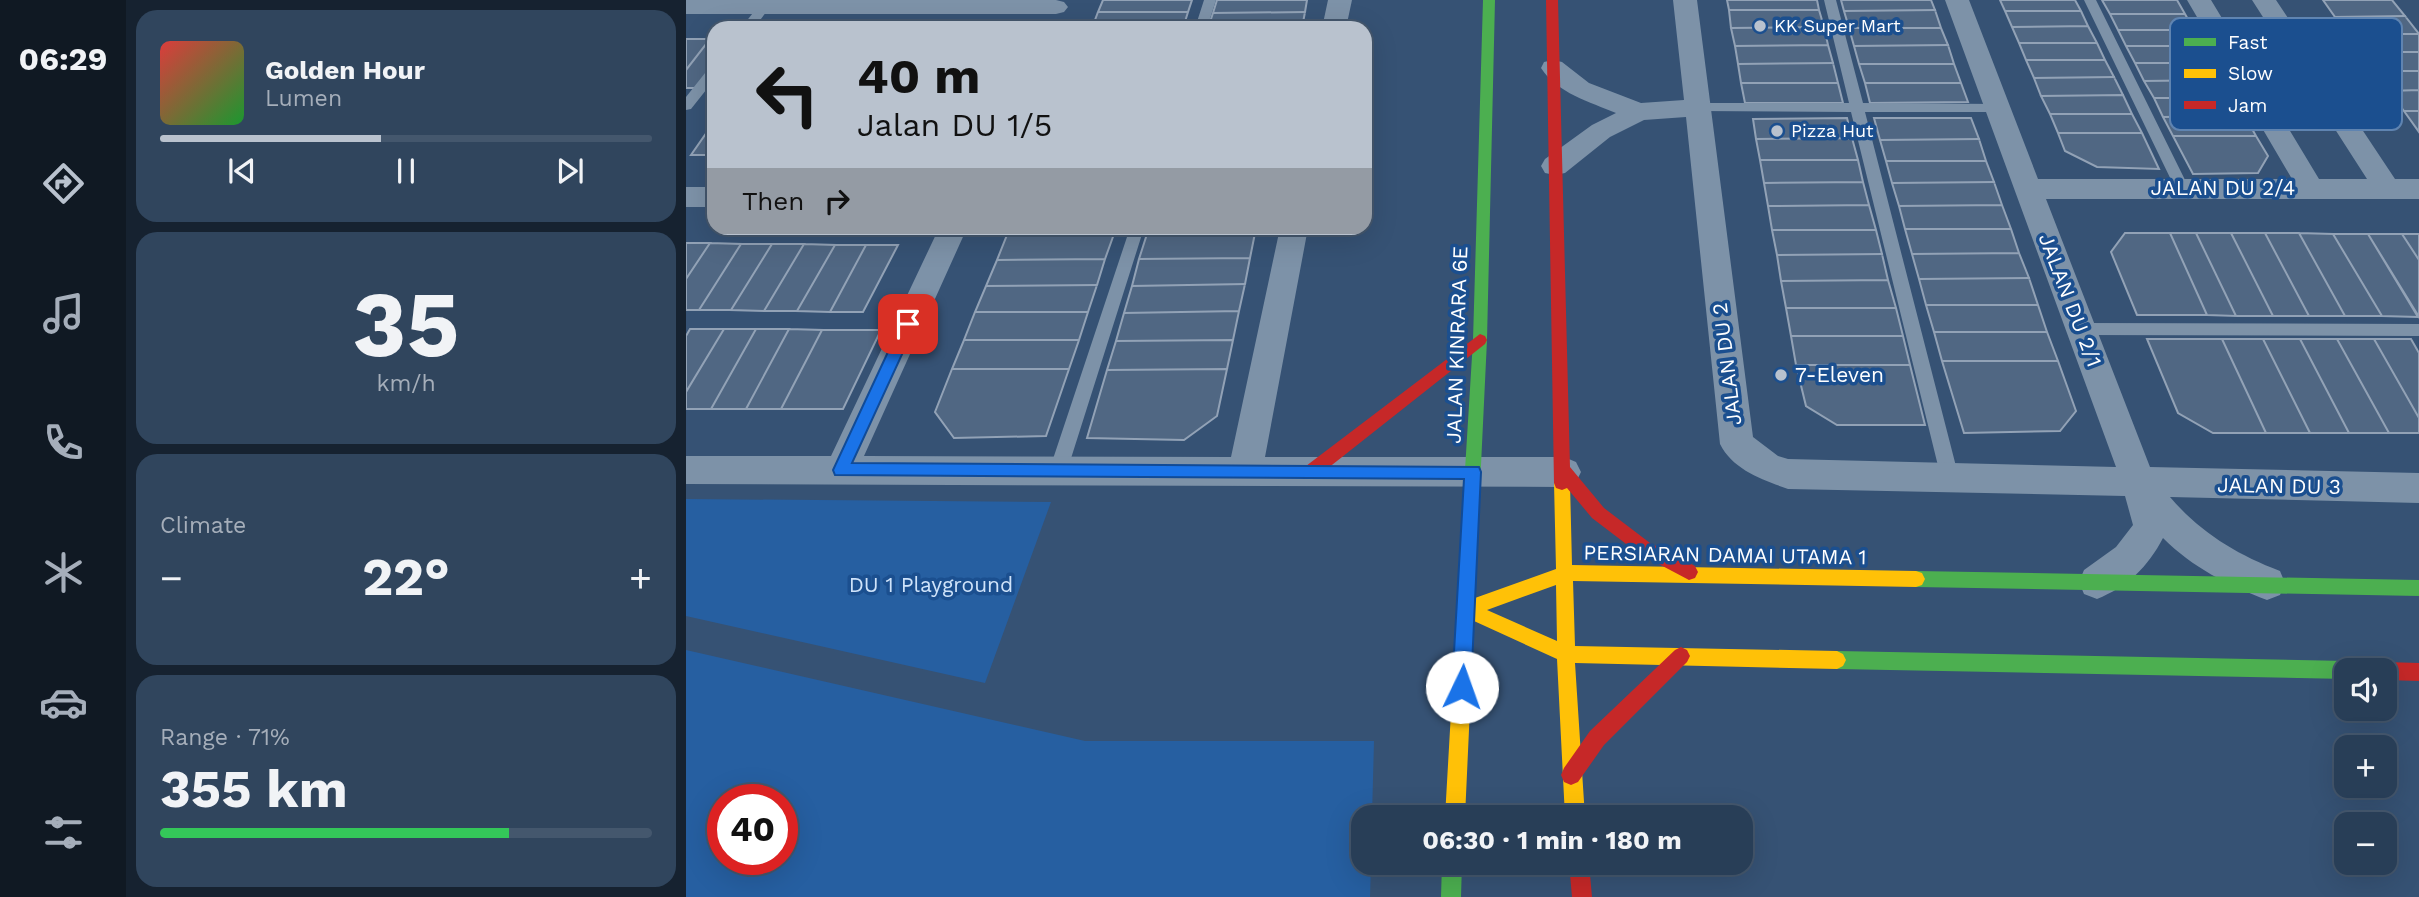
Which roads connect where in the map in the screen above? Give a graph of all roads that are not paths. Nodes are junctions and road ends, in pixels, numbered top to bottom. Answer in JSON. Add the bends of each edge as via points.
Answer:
{"nodes":[{"id":1,"x":1210,"y":0,"type":"edge"},
{"id":2,"x":1340,"y":0,"type":"edge"},
{"id":3,"x":1489,"y":0,"type":"edge"},
{"id":4,"x":1552,"y":0,"type":"edge"},
{"id":5,"x":1685,"y":0,"type":"edge"},
{"id":6,"x":1830,"y":0,"type":"edge"},
{"id":7,"x":1957,"y":0,"type":"edge"},
{"id":8,"x":2090,"y":0,"type":"edge"},
{"id":9,"x":2199,"y":0,"type":"edge"},
{"id":10,"x":2264,"y":0,"type":"edge"},
{"id":11,"x":686,"y":7,"type":"edge"},
{"id":12,"x":764,"y":7,"type":"junction"},
{"id":13,"x":1054,"y":12,"type":"edge"},
{"id":14,"x":2210,"y":18,"type":"edge"},
{"id":15,"x":2276,"y":18,"type":"edge"},
{"id":16,"x":753,"y":21,"type":"edge"},
{"id":17,"x":1203,"y":21,"type":"edge"},
{"id":18,"x":1336,"y":21,"type":"edge"},
{"id":19,"x":1553,"y":68,"type":"junction"},
{"id":20,"x":707,"y":80,"type":"edge"},
{"id":21,"x":686,"y":106,"type":"edge"},
{"id":22,"x":1698,"y":107,"type":"junction"},
{"id":23,"x":1857,"y":107,"type":"junction"},
{"id":24,"x":1998,"y":108,"type":"junction"},
{"id":25,"x":1639,"y":112,"type":"junction"},
{"id":26,"x":2276,"y":130,"type":"edge"},
{"id":27,"x":2349,"y":130,"type":"edge"},
{"id":28,"x":1555,"y":166,"type":"junction"},
{"id":29,"x":2028,"y":188,"type":"junction"},
{"id":30,"x":2182,"y":188,"type":"junction"},
{"id":31,"x":2311,"y":188,"type":"junction"},
{"id":32,"x":2387,"y":189,"type":"junction"},
{"id":33,"x":2419,"y":189,"type":"edge"},
{"id":34,"x":686,"y":197,"type":"edge"},
{"id":35,"x":707,"y":197,"type":"edge"},
{"id":36,"x":950,"y":235,"type":"edge"},
{"id":37,"x":1135,"y":235,"type":"edge"},
{"id":38,"x":1293,"y":235,"type":"edge"},
{"id":39,"x":2081,"y":329,"type":"junction"},
{"id":40,"x":2419,"y":330,"type":"edge"},
{"id":41,"x":1480,"y":340,"type":"junction"},
{"id":42,"x":686,"y":470,"type":"edge"},
{"id":43,"x":841,"y":470,"type":"junction"},
{"id":44,"x":1058,"y":471,"type":"junction"},
{"id":45,"x":1245,"y":471,"type":"junction"},
{"id":46,"x":1312,"y":471,"type":"junction"},
{"id":47,"x":1473,"y":472,"type":"junction"},
{"id":48,"x":1564,"y":472,"type":"junction"},
{"id":49,"x":1950,"y":478,"type":"junction"},
{"id":50,"x":2139,"y":484,"type":"junction"},
{"id":51,"x":2419,"y":488,"type":"edge"},
{"id":52,"x":1566,"y":573,"type":"junction"},
{"id":53,"x":1696,"y":576,"type":"junction"},
{"id":54,"x":2097,"y":582,"type":"junction"},
{"id":55,"x":2274,"y":585,"type":"junction"},
{"id":56,"x":2419,"y":588,"type":"edge"},
{"id":57,"x":1466,"y":609,"type":"junction"},
{"id":58,"x":1566,"y":653,"type":"junction"},
{"id":59,"x":1681,"y":656,"type":"junction"},
{"id":60,"x":2334,"y":670,"type":"edge"},
{"id":61,"x":2397,"y":671,"type":"edge"},
{"id":62,"x":2419,"y":672,"type":"edge"},
{"id":63,"x":1571,"y":775,"type":"junction"},
{"id":64,"x":1456,"y":805,"type":"edge"},
{"id":65,"x":1574,"y":805,"type":"edge"},
{"id":66,"x":1452,"y":875,"type":"edge"},
{"id":67,"x":1580,"y":875,"type":"edge"},
{"id":68,"x":1451,"y":897,"type":"edge"},
{"id":69,"x":1582,"y":897,"type":"edge"}],
"edges":[{"from":1,"to":17,"type":"lane"},
{"from":2,"to":18,"type":"street"},
{"from":3,"to":41,"type":"street","name":"JALAN KINRARA 6E"},
{"from":4,"to":19,"type":"street"},
{"from":5,"to":22,"type":"street","name":"JALAN DU 2"},
{"from":6,"to":23,"type":"lane"},
{"from":7,"to":24,"type":"street","name":"JALAN DU 2/1"},
{"from":8,"to":30,"type":"lane"},
{"from":9,"to":14,"type":"street"},
{"from":10,"to":15,"type":"street"},
{"from":11,"to":12,"type":"street"},
{"from":12,"to":13,"type":"street"},
{"from":12,"to":16,"type":"lane"},
{"from":19,"to":25,"type":"street","via":[[1580,89]]},
{"from":19,"to":28,"type":"street"},
{"from":20,"to":21,"type":"lane"},
{"from":22,"to":23,"type":"lane"},
{"from":22,"to":25,"type":"street"},
{"from":22,"to":49,"type":"street","name":"JALAN DU 2","via":[[1737,444],[1767,467],[1788,474]]},
{"from":23,"to":24,"type":"lane"},
{"from":23,"to":49,"type":"lane"},
{"from":24,"to":29,"type":"street","name":"JALAN DU 2/1"},
{"from":25,"to":28,"type":"street","via":[[1601,131]]},
{"from":26,"to":31,"type":"street"},
{"from":27,"to":32,"type":"street"},
{"from":28,"to":48,"type":"street"},
{"from":29,"to":30,"type":"street","name":"JALAN DU 2/4"},
{"from":29,"to":39,"type":"street","name":"JALAN DU 2/1"},
{"from":30,"to":31,"type":"street","name":"JALAN DU 2/4"},
{"from":31,"to":32,"type":"street","name":"JALAN DU 2/4"},
{"from":32,"to":33,"type":"street","name":"JALAN DU 2/4"},
{"from":34,"to":35,"type":"street"},
{"from":36,"to":43,"type":"street"},
{"from":37,"to":44,"type":"lane"},
{"from":38,"to":45,"type":"street"},
{"from":39,"to":40,"type":"lane"},
{"from":39,"to":50,"type":"street","name":"JALAN DU 2/1"},
{"from":41,"to":46,"type":"street"},
{"from":41,"to":47,"type":"street","name":"JALAN KINRARA 6E"},
{"from":42,"to":43,"type":"street"},
{"from":43,"to":44,"type":"street"},
{"from":44,"to":45,"type":"street"},
{"from":45,"to":46,"type":"street"},
{"from":46,"to":47,"type":"street"},
{"from":47,"to":48,"type":"street"},
{"from":47,"to":57,"type":"street","name":"JALAN KINRARA 6E"},
{"from":48,"to":52,"type":"street"},
{"from":48,"to":53,"type":"street","via":[[1598,513],[1634,541]]},
{"from":49,"to":50,"type":"street","name":"JALAN DU 2"},
{"from":50,"to":51,"type":"street","name":"JALAN DU 3"},
{"from":50,"to":54,"type":"street","name":"JALAN DU 2/1","via":[[2151,526],[2133,557]]},
{"from":50,"to":55,"type":"street","via":[[2172,527],[2194,546]]},
{"from":52,"to":53,"type":"street","name":"PERSIARAN DAMAI UTAMA 1"},
{"from":52,"to":57,"type":"street","name":"PERSIARAN DAMAI UTAMA 1"},
{"from":52,"to":58,"type":"street"},
{"from":53,"to":54,"type":"street","name":"PERSIARAN DAMAI UTAMA 1"},
{"from":54,"to":55,"type":"street","name":"PERSIARAN DAMAI UTAMA 1"},
{"from":55,"to":56,"type":"street","name":"PERSIARAN DAMAI UTAMA 1"},
{"from":57,"to":58,"type":"street"},
{"from":57,"to":64,"type":"street","name":"JALAN KINRARA 6E"},
{"from":58,"to":59,"type":"street"},
{"from":58,"to":63,"type":"street"},
{"from":59,"to":60,"type":"street"},
{"from":59,"to":63,"type":"street","via":[[1597,738]]},
{"from":61,"to":62,"type":"street"},
{"from":63,"to":65,"type":"street"},
{"from":66,"to":68,"type":"street"},
{"from":67,"to":69,"type":"street"}]}
